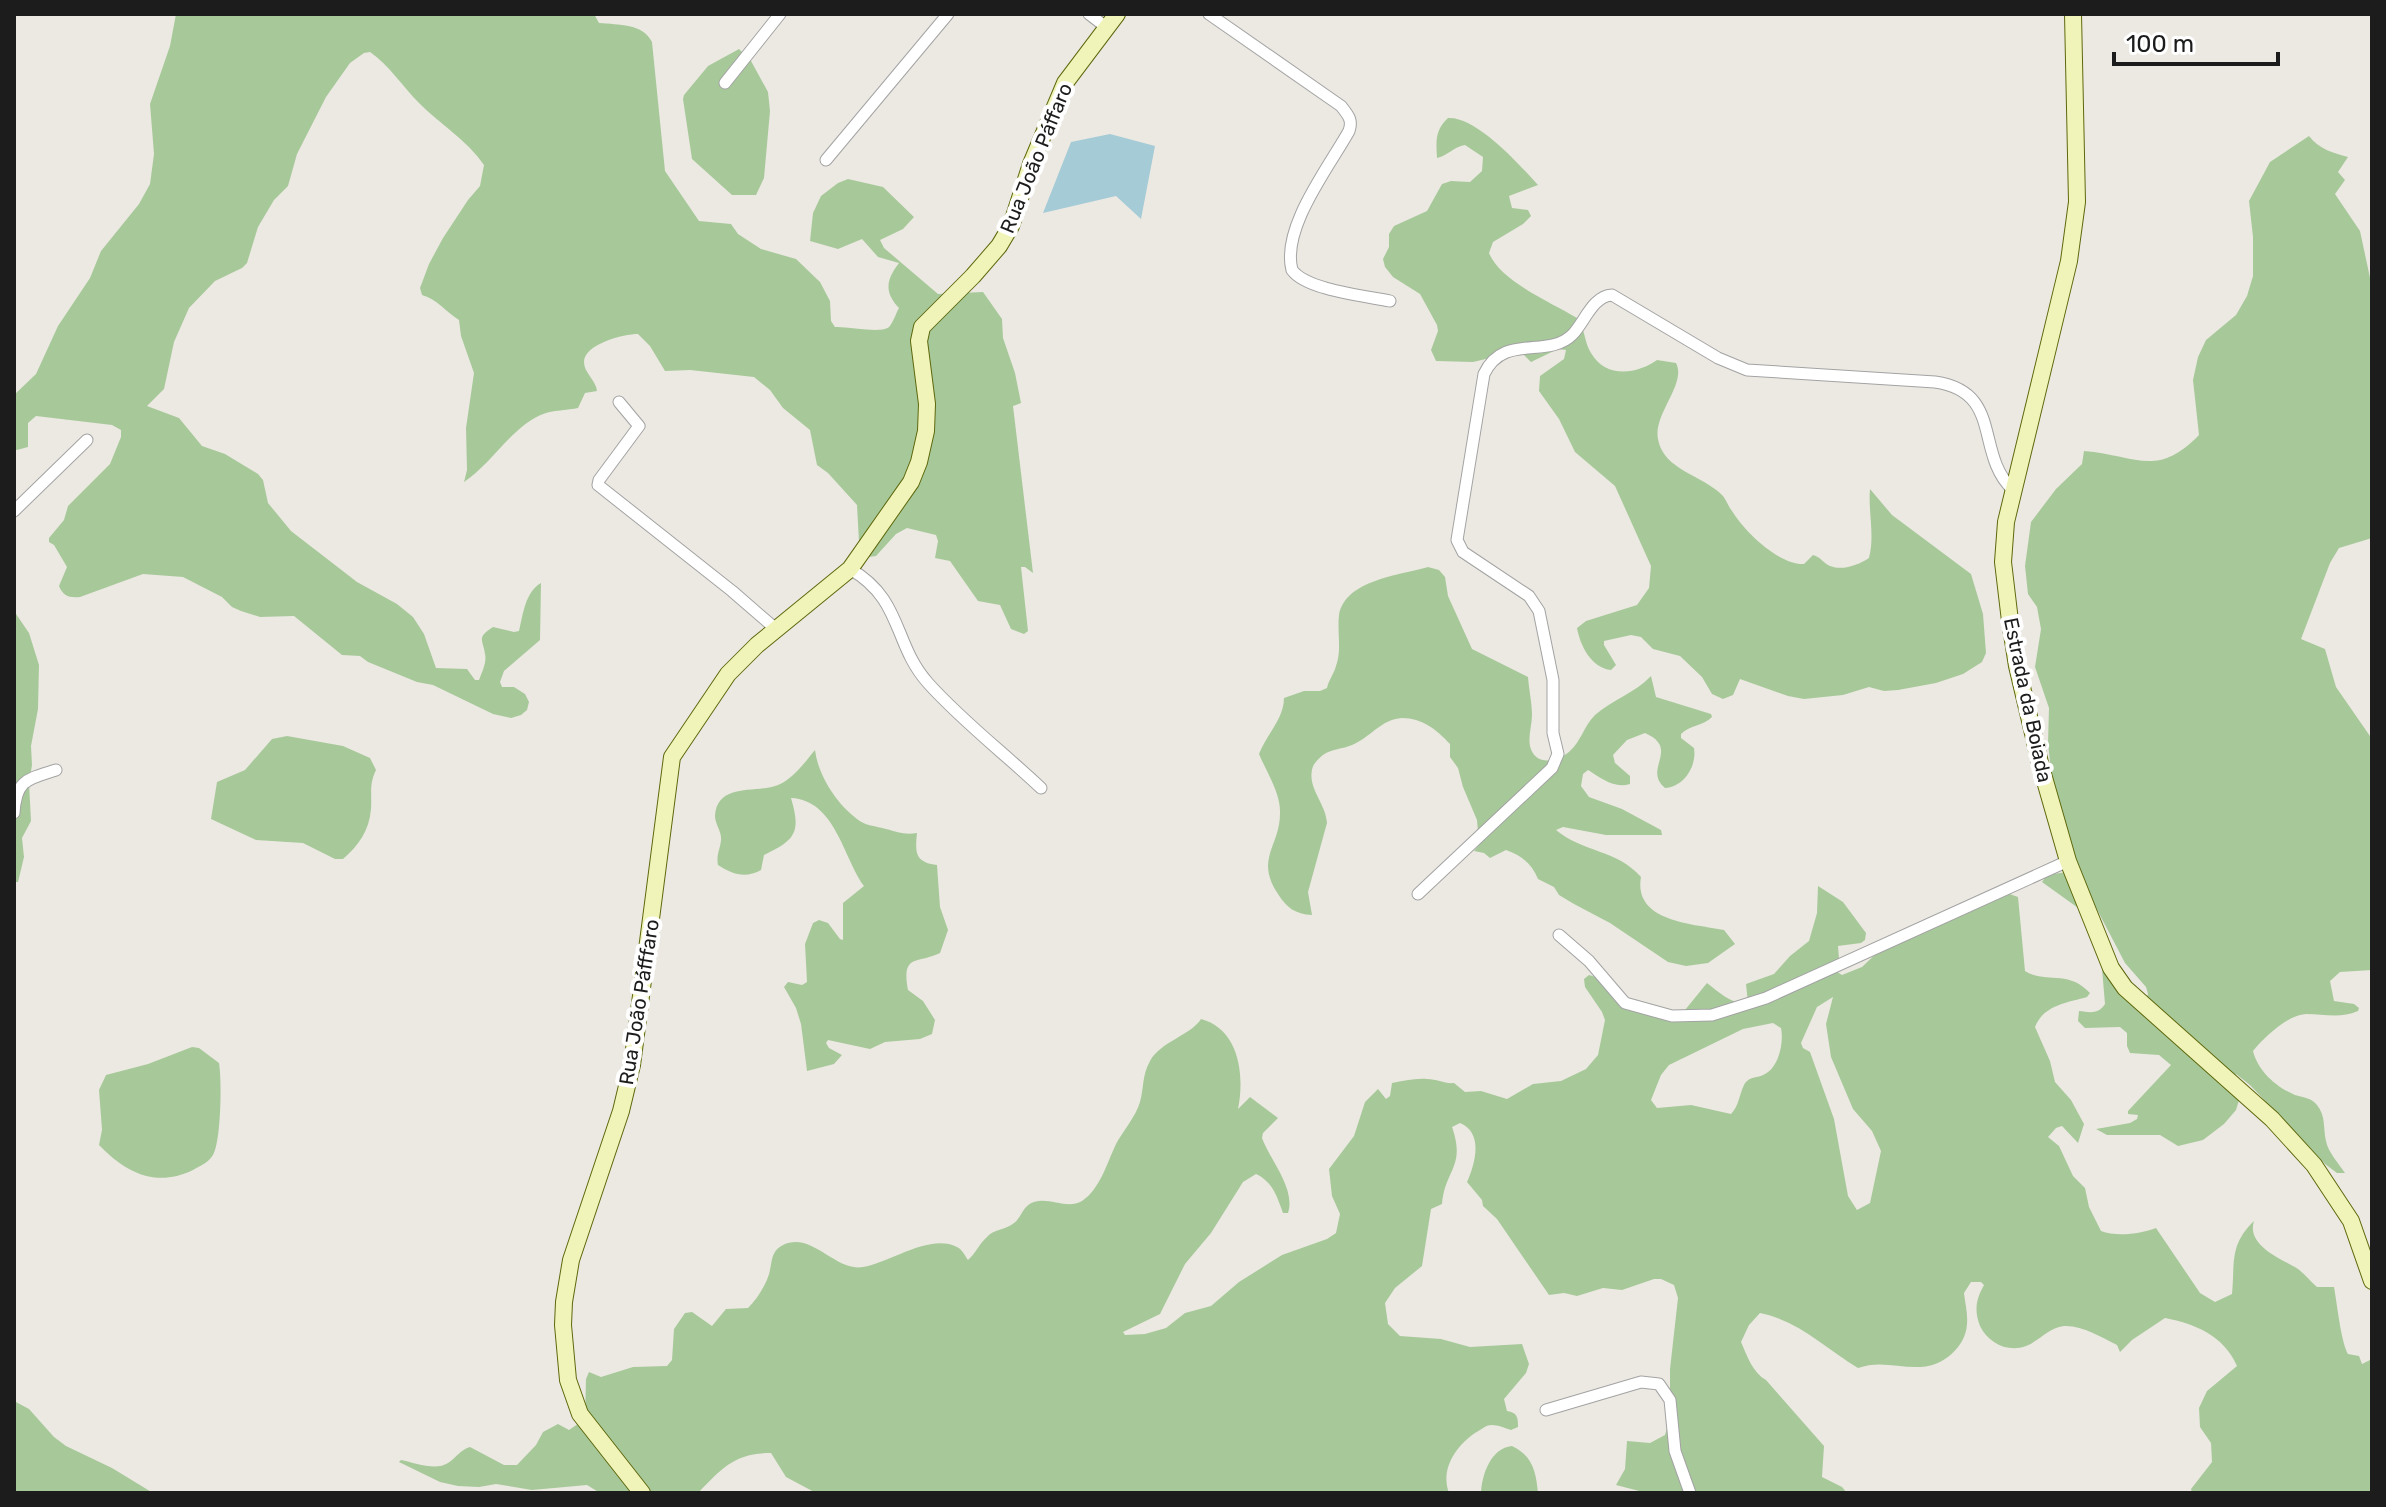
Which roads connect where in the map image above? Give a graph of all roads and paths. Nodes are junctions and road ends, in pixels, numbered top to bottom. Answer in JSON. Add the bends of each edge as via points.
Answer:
{"nodes":[{"id":1,"x":780,"y":14,"type":"edge"},
{"id":2,"x":948,"y":14,"type":"edge"},
{"id":3,"x":1089,"y":14,"type":"edge"},
{"id":4,"x":1117,"y":14,"type":"edge"},
{"id":5,"x":1209,"y":14,"type":"edge"},
{"id":6,"x":2073,"y":14,"type":"edge"},
{"id":7,"x":1106,"y":27,"type":"junction"},
{"id":8,"x":725,"y":83,"type":"dead end"},
{"id":9,"x":826,"y":160,"type":"dead end"},
{"id":10,"x":1390,"y":301,"type":"dead end"},
{"id":11,"x":619,"y":402,"type":"dead end"},
{"id":12,"x":87,"y":440,"type":"dead end"},
{"id":13,"x":2013,"y":490,"type":"junction"},
{"id":14,"x":14,"y":511,"type":"edge"},
{"id":15,"x":855,"y":563,"type":"junction"},
{"id":16,"x":777,"y":630,"type":"junction"},
{"id":17,"x":56,"y":770,"type":"dead end"},
{"id":18,"x":1041,"y":788,"type":"dead end"},
{"id":19,"x":14,"y":813,"type":"edge"},
{"id":20,"x":2068,"y":861,"type":"junction"},
{"id":21,"x":1418,"y":894,"type":"dead end"},
{"id":22,"x":1559,"y":935,"type":"dead end"},
{"id":23,"x":2372,"y":1281,"type":"edge"},
{"id":24,"x":1546,"y":1410,"type":"dead end"},
{"id":25,"x":642,"y":1493,"type":"edge"},
{"id":26,"x":1690,"y":1493,"type":"edge"}],
"edges":[{"from":1,"to":8,"type":"street"},
{"from":2,"to":9,"type":"street"},
{"from":3,"to":7,"type":"street"},
{"from":4,"to":7,"type":"street","name":"Rua João Páffaro"},
{"from":5,"to":10,"type":"street","via":[[1341,106],[1352,124],[1297,224],[1290,247],[1292,270],[1323,286]]},
{"from":6,"to":13,"type":"street","name":"Estrada da Boiada","via":[[2075,231]]},
{"from":7,"to":15,"type":"street","name":"Rua João Páffaro","via":[[1057,99],[999,246],[922,327],[927,404],[919,462]]},
{"from":11,"to":16,"type":"street","via":[[639,426],[599,480],[600,488]]},
{"from":12,"to":14,"type":"street"},
{"from":13,"to":20,"type":"street","name":"Estrada da Boiada","via":[[2003,550],[2010,621],[2041,767]]},
{"from":13,"to":21,"type":"street","via":[[1998,471],[1978,407],[1961,388],[1747,370],[1612,295],[1599,300],[1563,342],[1517,348],[1494,358],[1484,374],[1457,540],[1470,558],[1537,606],[1553,680],[1558,754],[1552,768]]},
{"from":15,"to":16,"type":"street","name":"Rua João Páfffaro"},
{"from":15,"to":18,"type":"street","via":[[886,600],[927,681]]},
{"from":16,"to":25,"type":"street","name":"Rua João Páfffaro","via":[[728,674],[672,757],[632,1065],[567,1281],[563,1325],[571,1393],[588,1427]]},
{"from":17,"to":19,"type":"street","via":[[25,780],[15,796]]},
{"from":20,"to":22,"type":"street","via":[[1766,998],[1712,1015],[1672,1016],[1625,1003]]},
{"from":20,"to":23,"type":"street","name":"Estrada da Boiada","via":[[2117,979],[2272,1119],[2314,1165],[2351,1221]]},
{"from":24,"to":26,"type":"street","via":[[1641,1382],[1659,1384],[1670,1400],[1675,1451]]}]}
